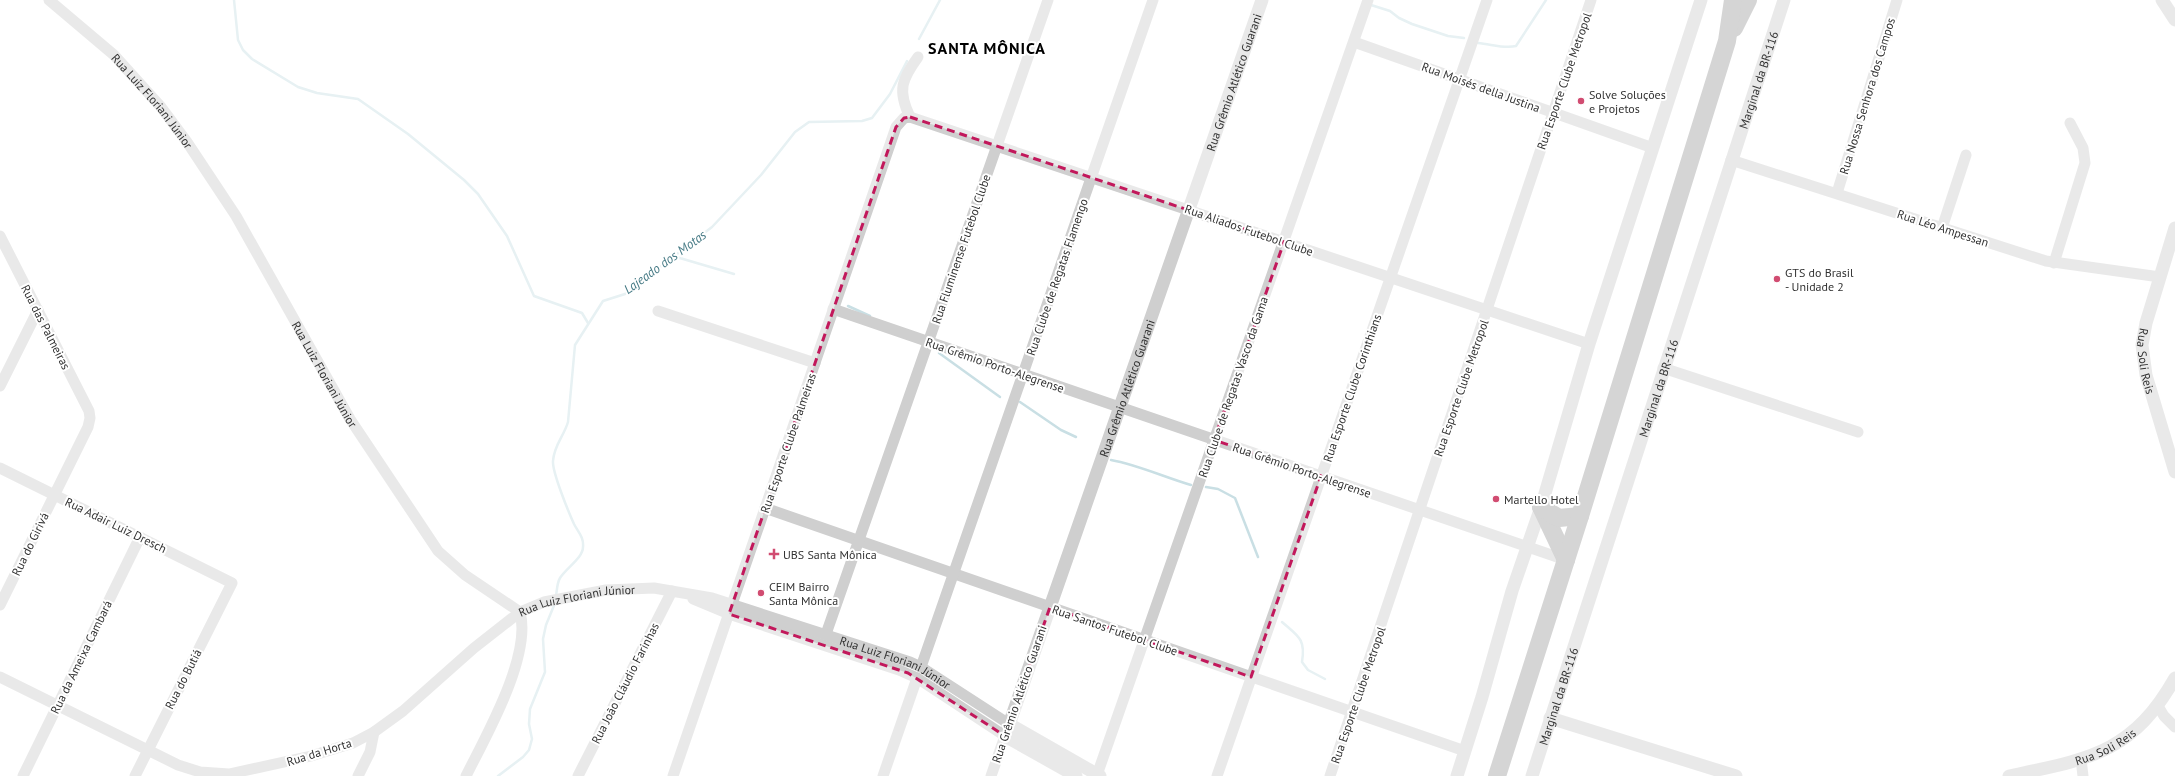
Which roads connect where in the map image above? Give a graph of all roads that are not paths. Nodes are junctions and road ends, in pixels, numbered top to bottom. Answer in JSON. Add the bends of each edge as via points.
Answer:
{"nodes":[{"id":1,"x":49,"y":0,"type":"edge"},
{"id":2,"x":1048,"y":0,"type":"edge"},
{"id":3,"x":1153,"y":0,"type":"edge"},
{"id":4,"x":1262,"y":0,"type":"edge"},
{"id":5,"x":1368,"y":0,"type":"edge"},
{"id":6,"x":1486,"y":0,"type":"edge"},
{"id":7,"x":1591,"y":0,"type":"edge"},
{"id":8,"x":1701,"y":0,"type":"edge"},
{"id":9,"x":1733,"y":0,"type":"edge"},
{"id":10,"x":1748,"y":0,"type":"edge"},
{"id":11,"x":1784,"y":0,"type":"edge"},
{"id":12,"x":1897,"y":0,"type":"edge"},
{"id":13,"x":2162,"y":0,"type":"edge"},
{"id":14,"x":2175,"y":20,"type":"edge"},
{"id":15,"x":1727,"y":41,"type":"junction"},
{"id":16,"x":1354,"y":42,"type":"junction"},
{"id":17,"x":918,"y":56,"type":"dead end"},
{"id":18,"x":1459,"y":79,"type":"junction"},
{"id":19,"x":1553,"y":113,"type":"junction"},
{"id":20,"x":910,"y":116,"type":"junction"},
{"id":21,"x":2070,"y":123,"type":"dead end"},
{"id":22,"x":997,"y":146,"type":"junction"},
{"id":23,"x":1653,"y":148,"type":"junction"},
{"id":24,"x":1966,"y":155,"type":"dead end"},
{"id":25,"x":1731,"y":160,"type":"junction"},
{"id":26,"x":1091,"y":177,"type":"junction"},
{"id":27,"x":1837,"y":193,"type":"junction"},
{"id":28,"x":1189,"y":210,"type":"junction"},
{"id":29,"x":1942,"y":228,"type":"junction"},
{"id":30,"x":2175,"y":228,"type":"edge"},
{"id":31,"x":0,"y":236,"type":"edge"},
{"id":32,"x":1284,"y":242,"type":"junction"},
{"id":33,"x":2054,"y":263,"type":"junction"},
{"id":34,"x":1390,"y":277,"type":"junction"},
{"id":35,"x":2160,"y":277,"type":"junction"},
{"id":36,"x":833,"y":309,"type":"junction"},
{"id":37,"x":38,"y":310,"type":"junction"},
{"id":38,"x":1487,"y":310,"type":"junction"},
{"id":39,"x":658,"y":311,"type":"dead end"},
{"id":40,"x":928,"y":342,"type":"junction"},
{"id":41,"x":1589,"y":344,"type":"junction"},
{"id":42,"x":815,"y":363,"type":"junction"},
{"id":43,"x":1664,"y":368,"type":"junction"},
{"id":44,"x":1023,"y":374,"type":"junction"},
{"id":45,"x":0,"y":386,"type":"edge"},
{"id":46,"x":1120,"y":408,"type":"junction"},
{"id":47,"x":90,"y":418,"type":"joint"},
{"id":48,"x":1858,"y":432,"type":"dead end"},
{"id":49,"x":1214,"y":440,"type":"junction"},
{"id":50,"x":0,"y":468,"type":"edge"},
{"id":51,"x":2175,"y":472,"type":"edge"},
{"id":52,"x":1321,"y":476,"type":"junction"},
{"id":53,"x":55,"y":495,"type":"junction"},
{"id":54,"x":765,"y":508,"type":"junction"},
{"id":55,"x":1541,"y":508,"type":"junction"},
{"id":56,"x":1420,"y":510,"type":"junction"},
{"id":57,"x":1580,"y":516,"type":"junction"},
{"id":58,"x":140,"y":537,"type":"junction"},
{"id":59,"x":858,"y":541,"type":"junction"},
{"id":60,"x":1528,"y":547,"type":"junction"},
{"id":61,"x":1566,"y":560,"type":"junction"},
{"id":62,"x":953,"y":574,"type":"junction"},
{"id":63,"x":232,"y":583,"type":"joint"},
{"id":64,"x":672,"y":590,"type":"junction"},
{"id":65,"x":0,"y":605,"type":"edge"},
{"id":66,"x":1050,"y":607,"type":"junction"},
{"id":67,"x":731,"y":608,"type":"junction"},
{"id":68,"x":520,"y":612,"type":"junction"},
{"id":69,"x":826,"y":634,"type":"junction"},
{"id":70,"x":1144,"y":640,"type":"junction"},
{"id":71,"x":921,"y":667,"type":"junction"},
{"id":72,"x":0,"y":677,"type":"edge"},
{"id":73,"x":1251,"y":677,"type":"junction"},
{"id":74,"x":917,"y":678,"type":"junction"},
{"id":75,"x":2175,"y":678,"type":"edge"},
{"id":76,"x":57,"y":705,"type":"junction"},
{"id":77,"x":2158,"y":706,"type":"junction"},
{"id":78,"x":1352,"y":713,"type":"junction"},
{"id":79,"x":1550,"y":718,"type":"junction"},
{"id":80,"x":2175,"y":727,"type":"edge"},
{"id":81,"x":1007,"y":730,"type":"junction"},
{"id":82,"x":374,"y":732,"type":"junction"},
{"id":83,"x":148,"y":750,"type":"junction"},
{"id":84,"x":1465,"y":751,"type":"junction"},
{"id":85,"x":2081,"y":759,"type":"junction"},
{"id":86,"x":246,"y":773,"type":"edge"},
{"id":87,"x":1098,"y":775,"type":"edge"},
{"id":88,"x":23,"y":776,"type":"edge"},
{"id":89,"x":135,"y":776,"type":"edge"},
{"id":90,"x":358,"y":776,"type":"edge"},
{"id":91,"x":466,"y":776,"type":"edge"},
{"id":92,"x":578,"y":776,"type":"edge"},
{"id":93,"x":673,"y":776,"type":"edge"},
{"id":94,"x":883,"y":776,"type":"edge"},
{"id":95,"x":991,"y":776,"type":"edge"},
{"id":96,"x":1076,"y":776,"type":"edge"},
{"id":97,"x":1217,"y":776,"type":"edge"},
{"id":98,"x":1330,"y":776,"type":"edge"},
{"id":99,"x":1457,"y":776,"type":"edge"},
{"id":100,"x":1497,"y":776,"type":"edge"},
{"id":101,"x":1532,"y":776,"type":"edge"},
{"id":102,"x":1736,"y":776,"type":"edge"},
{"id":103,"x":2009,"y":776,"type":"edge"},
{"id":104,"x":2083,"y":776,"type":"edge"}],
"edges":[{"from":1,"to":68,"type":"street","name":"Rua Luiz Floriani Júnior","via":[[128,70],[161,107],[191,147],[236,216],[350,419],[438,551],[465,575]]},
{"from":2,"to":22,"type":"street","name":"Rua Fluminense Futebol Clube"},
{"from":3,"to":26,"type":"street","name":"Rua Clube de Regatas Flamengo"},
{"from":4,"to":28,"type":"street","name":"Rua Grêmio Atlético Guarani"},
{"from":5,"to":16,"type":"street","name":"Rua Clube de Regatas Vasco da Gama"},
{"from":6,"to":18,"type":"street","name":"Rua Esporte Clube Corinthians"},
{"from":7,"to":19,"type":"street","name":"Rua Esporte Clube Metropol"},
{"from":8,"to":23,"type":"street"},
{"from":9,"to":15,"type":"highway"},
{"from":10,"to":15,"type":"highway"},
{"from":11,"to":25,"type":"street","name":"Marginal da BR-116"},
{"from":12,"to":27,"type":"street","name":"Rua Nossa Senhora dos Campos"},
{"from":13,"to":14,"type":"street"},
{"from":15,"to":57,"type":"highway"},
{"from":16,"to":18,"type":"street","name":"Rua Moisés della Justina"},
{"from":16,"to":32,"type":"street","name":"Rua Clube de Regatas Vasco da Gama"},
{"from":17,"to":20,"type":"street","via":[[902,88],[904,104]]},
{"from":18,"to":19,"type":"street","name":"Rua Moisés della Justina"},
{"from":18,"to":34,"type":"street","name":"Rua Esporte Clube Corinthians"},
{"from":19,"to":23,"type":"street","name":"Rua Moisés della Justina"},
{"from":19,"to":38,"type":"street","name":"Rua Esporte Clube Metropol"},
{"from":20,"to":22,"type":"street","name":"Rua Aliados Futebol Clube"},
{"from":20,"to":36,"type":"street","name":"Rua Esporte Clube Palmeiras","via":[[904,118],[896,127]]},
{"from":21,"to":33,"type":"street","via":[[2083,148],[2085,163]]},
{"from":22,"to":26,"type":"street","name":"Rua Aliados Futebol Clube"},
{"from":22,"to":40,"type":"street","name":"Rua Fluminense Futebol Clube"},
{"from":23,"to":41,"type":"street"},
{"from":24,"to":29,"type":"street"},
{"from":25,"to":27,"type":"street","name":"Rua Léo Ampessan"},
{"from":25,"to":43,"type":"street","name":"Marginal da BR-116"},
{"from":26,"to":28,"type":"street","name":"Rua Aliados Futebol Clube"},
{"from":26,"to":44,"type":"street","name":"Rua Clube de Regatas Flamengo"},
{"from":27,"to":29,"type":"street","name":"Rua Léo Ampessan"},
{"from":28,"to":32,"type":"street","name":"Rua Aliados Futebol Clube"},
{"from":28,"to":46,"type":"street","name":"Rua Grêmio Atlético Guarani"},
{"from":29,"to":33,"type":"street","name":"Rua Léo Ampessan"},
{"from":30,"to":35,"type":"street","name":"Rua Soli Reis"},
{"from":31,"to":37,"type":"street","name":"Rua das Palmeiras"},
{"from":32,"to":34,"type":"street","name":"Rua Aliados Futebol Clube"},
{"from":32,"to":49,"type":"street","name":"Rua Clube de Regatas Vasco da Gama"},
{"from":33,"to":35,"type":"street","name":"Rua Léo Ampessan"},
{"from":34,"to":38,"type":"street","name":"Rua Aliados Futebol Clube"},
{"from":34,"to":52,"type":"street","name":"Rua Esporte Clube Corinthians"},
{"from":35,"to":51,"type":"street","name":"Rua Soli Reis","via":[[2142,345],[2146,375]]},
{"from":36,"to":40,"type":"street","name":"Rua Grêmio Porto-Alegrense"},
{"from":36,"to":42,"type":"street","name":"Rua Esporte Clube Palmeiras"},
{"from":37,"to":45,"type":"street"},
{"from":37,"to":47,"type":"street","name":"Rua das Palmeiras","via":[[89,411]]},
{"from":38,"to":41,"type":"street","name":"Rua Aliados Futebol Clube"},
{"from":38,"to":56,"type":"street","name":"Rua Esporte Clube Metropol"},
{"from":39,"to":42,"type":"street"},
{"from":40,"to":44,"type":"street","name":"Rua Grêmio Porto-Alegrense"},
{"from":40,"to":59,"type":"street","name":"Rua Fluminense Futebol Clube"},
{"from":41,"to":55,"type":"street"},
{"from":42,"to":54,"type":"street","name":"Rua Esporte Clube Palmeiras"},
{"from":43,"to":48,"type":"street"},
{"from":43,"to":79,"type":"street","name":"Marginal da BR-116"},
{"from":44,"to":46,"type":"street","name":"Rua Grêmio Porto-Alegrense"},
{"from":44,"to":62,"type":"street","name":"Rua Clube de Regatas Flamengo"},
{"from":46,"to":49,"type":"street","name":"Rua Grêmio Porto-Alegrense"},
{"from":46,"to":66,"type":"street","name":"Rua Grêmio Atlético Guarani"},
{"from":47,"to":53,"type":"street","name":"Rua do Girivá"},
{"from":49,"to":52,"type":"street","name":"Rua Grêmio Porto-Alegrense"},
{"from":49,"to":70,"type":"street","name":"Rua Clube de Regatas Vasco da Gama"},
{"from":50,"to":53,"type":"street","name":"Rua Adair Luiz Dresch"},
{"from":52,"to":56,"type":"street","name":"Rua Grêmio Porto-Alegrense"},
{"from":52,"to":73,"type":"street","name":"Rua Esporte Clube Corinthians"},
{"from":53,"to":58,"type":"street","name":"Rua Adair Luiz Dresch"},
{"from":53,"to":65,"type":"street","name":"Rua do Girivá"},
{"from":54,"to":59,"type":"street","name":"Rua Santos Futebol Clube"},
{"from":54,"to":67,"type":"street","name":"Rua Esporte Clube Palmeiras"},
{"from":55,"to":57,"type":"highway","via":[[1559,518]]},
{"from":55,"to":60,"type":"street"},
{"from":55,"to":61,"type":"highway"},
{"from":56,"to":60,"type":"street","name":"Rua Grêmio Porto-Alegrense"},
{"from":56,"to":78,"type":"street","name":"Rua Esporte Clube Metropol"},
{"from":57,"to":61,"type":"highway"},
{"from":58,"to":63,"type":"street","name":"Rua Adair Luiz Dresch"},
{"from":58,"to":76,"type":"street","name":"Rua da Ameixa Cambará"},
{"from":59,"to":62,"type":"street","name":"Rua Santos Futebol Clube"},
{"from":59,"to":69,"type":"street","name":"Rua Fluminense Futebol Clube"},
{"from":60,"to":61,"type":"street","name":"Rua Grêmio Porto-Alegrense"},
{"from":60,"to":84,"type":"street","via":[[1512,590]]},
{"from":61,"to":100,"type":"highway"},
{"from":62,"to":66,"type":"street","name":"Rua Santos Futebol Clube"},
{"from":62,"to":71,"type":"street","name":"Rua Clube de Regatas Flamengo"},
{"from":63,"to":83,"type":"street","name":"Rua do Butiá"},
{"from":64,"to":67,"type":"street","name":"Rua Luiz Floriani Júnior"},
{"from":64,"to":68,"type":"street","name":"Rua Luiz Floriani Júnior","via":[[630,588],[584,593],[544,602]]},
{"from":64,"to":92,"type":"street","name":"Rua João Cláudio Farinhas"},
{"from":66,"to":70,"type":"street","name":"Rua Santos Futebol Clube"},
{"from":66,"to":81,"type":"street","name":"Rua Grêmio Atlético Guarani"},
{"from":67,"to":69,"type":"street","name":"Rua Luiz Floriani Júnior"},
{"from":67,"to":74,"type":"street","name":"Rua Luiz Floriani Júnior"},
{"from":67,"to":93,"type":"street","name":"Rua Esporte Clube Palmeiras"},
{"from":68,"to":82,"type":"street","name":"Rua da Horta","via":[[479,644],[403,711]]},
{"from":68,"to":91,"type":"street","via":[[522,632],[510,683]]},
{"from":69,"to":71,"type":"street","name":"Rua Luiz Floriani Júnior"},
{"from":70,"to":73,"type":"street","name":"Rua Santos Futebol Clube"},
{"from":70,"to":87,"type":"street","name":"Rua Clube de Regatas Vasco da Gama"},
{"from":71,"to":81,"type":"street","name":"Rua Luiz Floriani Júnior"},
{"from":72,"to":76,"type":"street","name":"Rua da Horta"},
{"from":73,"to":78,"type":"street","name":"Rua Santos Futebol Clube"},
{"from":73,"to":97,"type":"street","name":"Rua Esporte Clube Corinthians"},
{"from":74,"to":81,"type":"street","name":"Rua Luiz Floriani Júnior"},
{"from":74,"to":94,"type":"street"},
{"from":75,"to":77,"type":"street","name":"Rua Soli Reis"},
{"from":76,"to":83,"type":"street","name":"Rua da Horta"},
{"from":76,"to":88,"type":"street","name":"Rua da Ameixa Cambará"},
{"from":77,"to":80,"type":"street"},
{"from":77,"to":85,"type":"street","name":"Rua Soli Reis","via":[[2130,736],[2110,748]]},
{"from":78,"to":84,"type":"street","name":"Rua Santos Futebol Clube"},
{"from":78,"to":98,"type":"street","name":"Rua Esporte Clube Metropol"},
{"from":79,"to":101,"type":"street","name":"Marginal da BR-116"},
{"from":79,"to":102,"type":"street"},
{"from":81,"to":87,"type":"street","name":"Rua Luiz Floriani Júnior"},
{"from":81,"to":95,"type":"street","name":"Rua Grêmio Atlético Guarani"},
{"from":81,"to":96,"type":"street","name":"Rua Luiz Floriani Júnior"},
{"from":82,"to":86,"type":"street","name":"Rua da Horta","via":[[334,750]]},
{"from":82,"to":90,"type":"street","via":[[370,752]]},
{"from":83,"to":86,"type":"street","name":"Rua da Horta","via":[[178,765],[200,772]]},
{"from":83,"to":89,"type":"street","name":"Rua do Butiá"},
{"from":84,"to":99,"type":"street"},
{"from":85,"to":103,"type":"street","name":"Rua Soli Reis"},
{"from":85,"to":104,"type":"street"}]}
